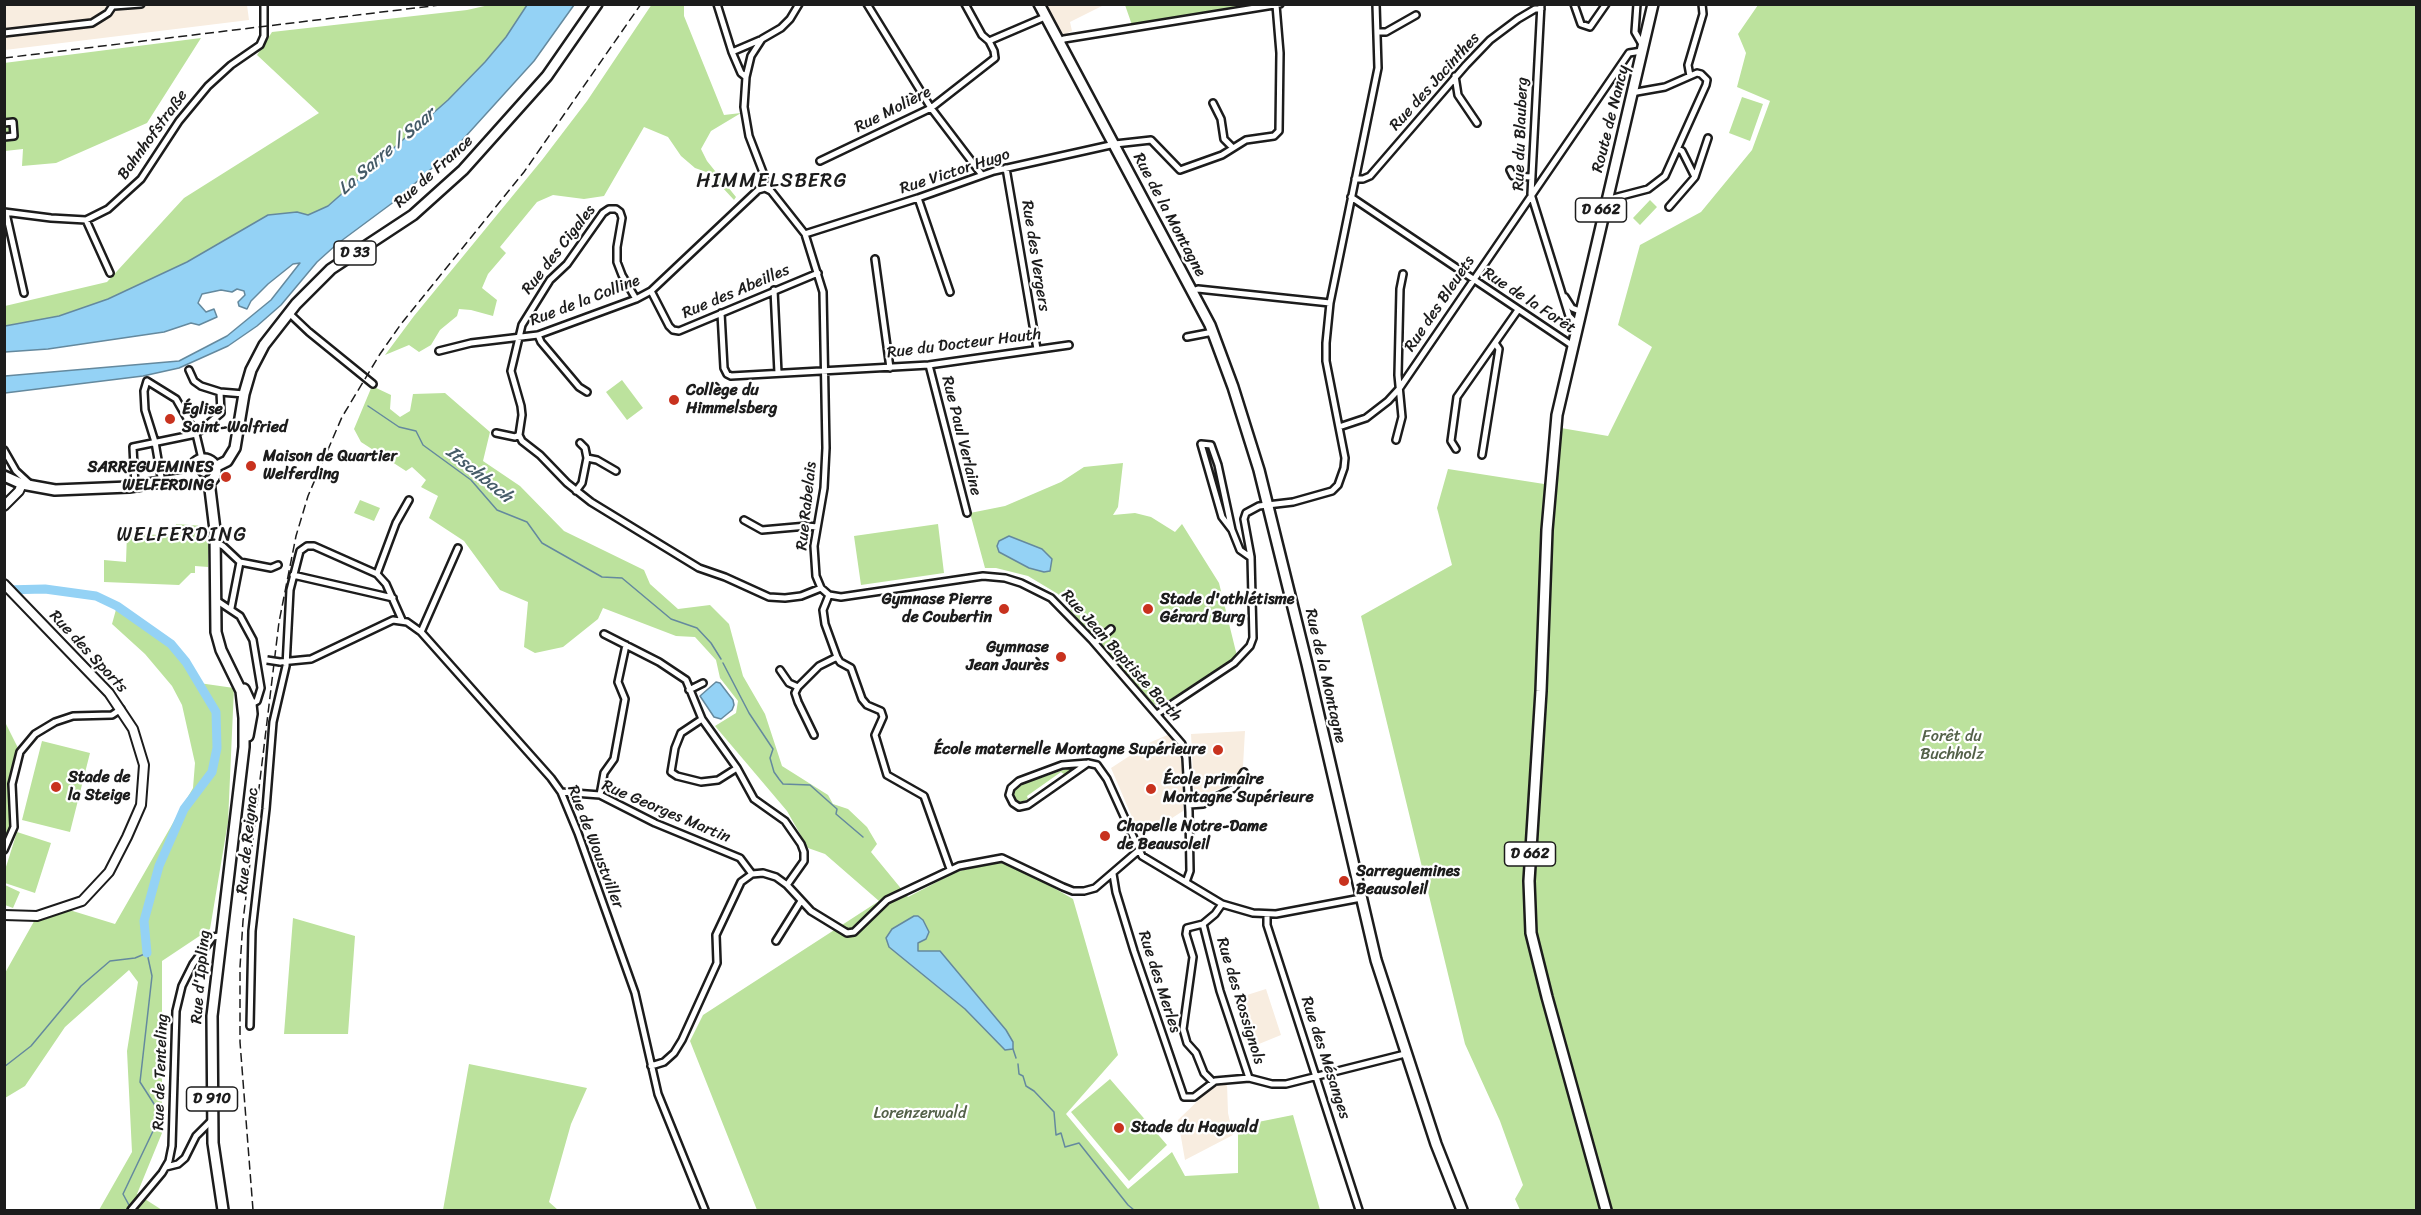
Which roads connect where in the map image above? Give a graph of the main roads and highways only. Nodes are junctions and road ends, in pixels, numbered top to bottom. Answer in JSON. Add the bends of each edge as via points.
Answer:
{"nodes":[{"id":1,"x":591,"y":4,"type":"edge"},
{"id":2,"x":597,"y":4,"type":"edge"},
{"id":3,"x":1039,"y":4,"type":"edge"},
{"id":4,"x":1652,"y":4,"type":"edge"},
{"id":5,"x":549,"y":73,"type":"junction"},
{"id":6,"x":215,"y":467,"type":"junction"},
{"id":7,"x":4,"y":476,"type":"edge"},
{"id":8,"x":193,"y":477,"type":"junction"},
{"id":9,"x":209,"y":481,"type":"junction"},
{"id":10,"x":223,"y":1210,"type":"edge"},
{"id":11,"x":1462,"y":1210,"type":"edge"},
{"id":12,"x":1606,"y":1210,"type":"edge"}],
"edges":[{"from":1,"to":5,"type":"main road","number":"D 33"},
{"from":2,"to":5,"type":"main road","name":"Rue de France","number":"D 33"},
{"from":3,"to":11,"type":"main road","name":"Rue de la Montagne","via":[[1213,332],[1233,387],[1268,506],[1376,960],[1405,1054]]},
{"from":4,"to":12,"type":"main road","name":"Route de Nancy","number":"D 662","via":[[1557,415],[1529,881],[1531,933]]},
{"from":5,"to":6,"type":"main road","name":"Rue de France","number":"D 33","via":[[452,181],[405,220],[323,275],[290,313],[264,345],[251,370],[235,448],[227,461]]},
{"from":6,"to":8,"type":"main road","via":[[211,461],[202,459],[193,466]]},
{"from":6,"to":9,"type":"main road","via":[[215,475]]},
{"from":7,"to":8,"type":"main road","via":[[55,490],[135,486]]},
{"from":8,"to":9,"type":"main road","via":[[200,482]]},
{"from":9,"to":10,"type":"main road","name":"Rue d'Ippling","number":"D 910","via":[[218,640],[247,705],[251,724],[244,747],[212,1016],[215,1165]]}]}
